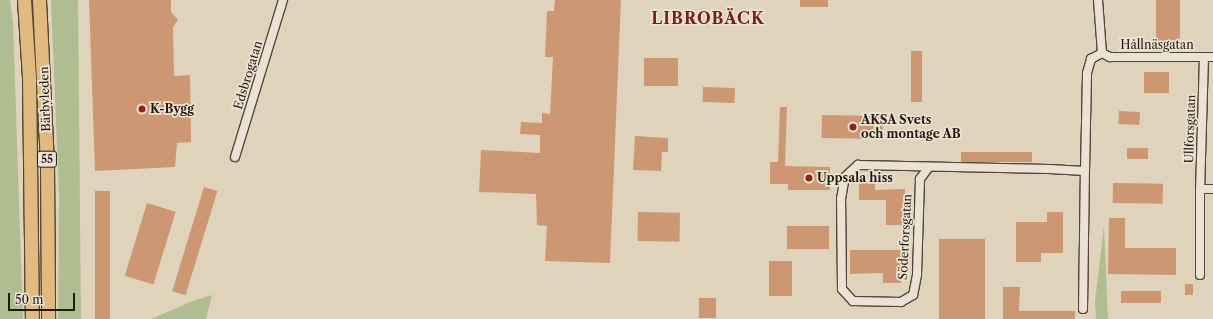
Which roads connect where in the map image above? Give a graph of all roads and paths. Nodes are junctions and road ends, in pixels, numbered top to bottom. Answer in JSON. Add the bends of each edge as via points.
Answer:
{"nodes":[{"id":1,"x":24,"y":0,"type":"edge"},
{"id":2,"x":39,"y":0,"type":"edge"},
{"id":3,"x":283,"y":0,"type":"edge"},
{"id":4,"x":1098,"y":0,"type":"edge"},
{"id":5,"x":1102,"y":54,"type":"junction"},
{"id":6,"x":1209,"y":57,"type":"edge"},
{"id":7,"x":235,"y":157,"type":"dead end"},
{"id":8,"x":929,"y":167,"type":"junction"},
{"id":9,"x":1085,"y":171,"type":"junction"},
{"id":10,"x":1200,"y":189,"type":"junction"},
{"id":11,"x":1213,"y":189,"type":"edge"},
{"id":12,"x":1200,"y":275,"type":"dead end"},
{"id":13,"x":1083,"y":309,"type":"dead end"},
{"id":14,"x":32,"y":319,"type":"edge"},
{"id":15,"x":48,"y":319,"type":"edge"}],
"edges":[{"from":1,"to":14,"type":"main road","name":"Bärbyleden","number":"55","via":[[30,78]]},
{"from":2,"to":15,"type":"main road","name":"Bärbyleden","number":"55","via":[[47,155]]},
{"from":3,"to":7,"type":"street","name":"Edsbrogatan"},
{"from":4,"to":5,"type":"street"},
{"from":5,"to":6,"type":"street","name":"Hållnäsgatan","via":[[1110,57]]},
{"from":5,"to":9,"type":"street","via":[[1091,59],[1086,73]]},
{"from":6,"to":10,"type":"street","name":"Ullforsgatan"},
{"from":8,"to":8,"type":"street","name":"Söderforsgatan","via":[[858,165],[845,177],[841,199],[842,289],[853,301],[901,302],[913,295],[917,275],[920,179]]},
{"from":8,"to":9,"type":"street","name":"Söderforsgatan"},
{"from":9,"to":13,"type":"street"},
{"from":10,"to":11,"type":"street"},
{"from":10,"to":12,"type":"street","name":"Ullforsgatan"}]}
